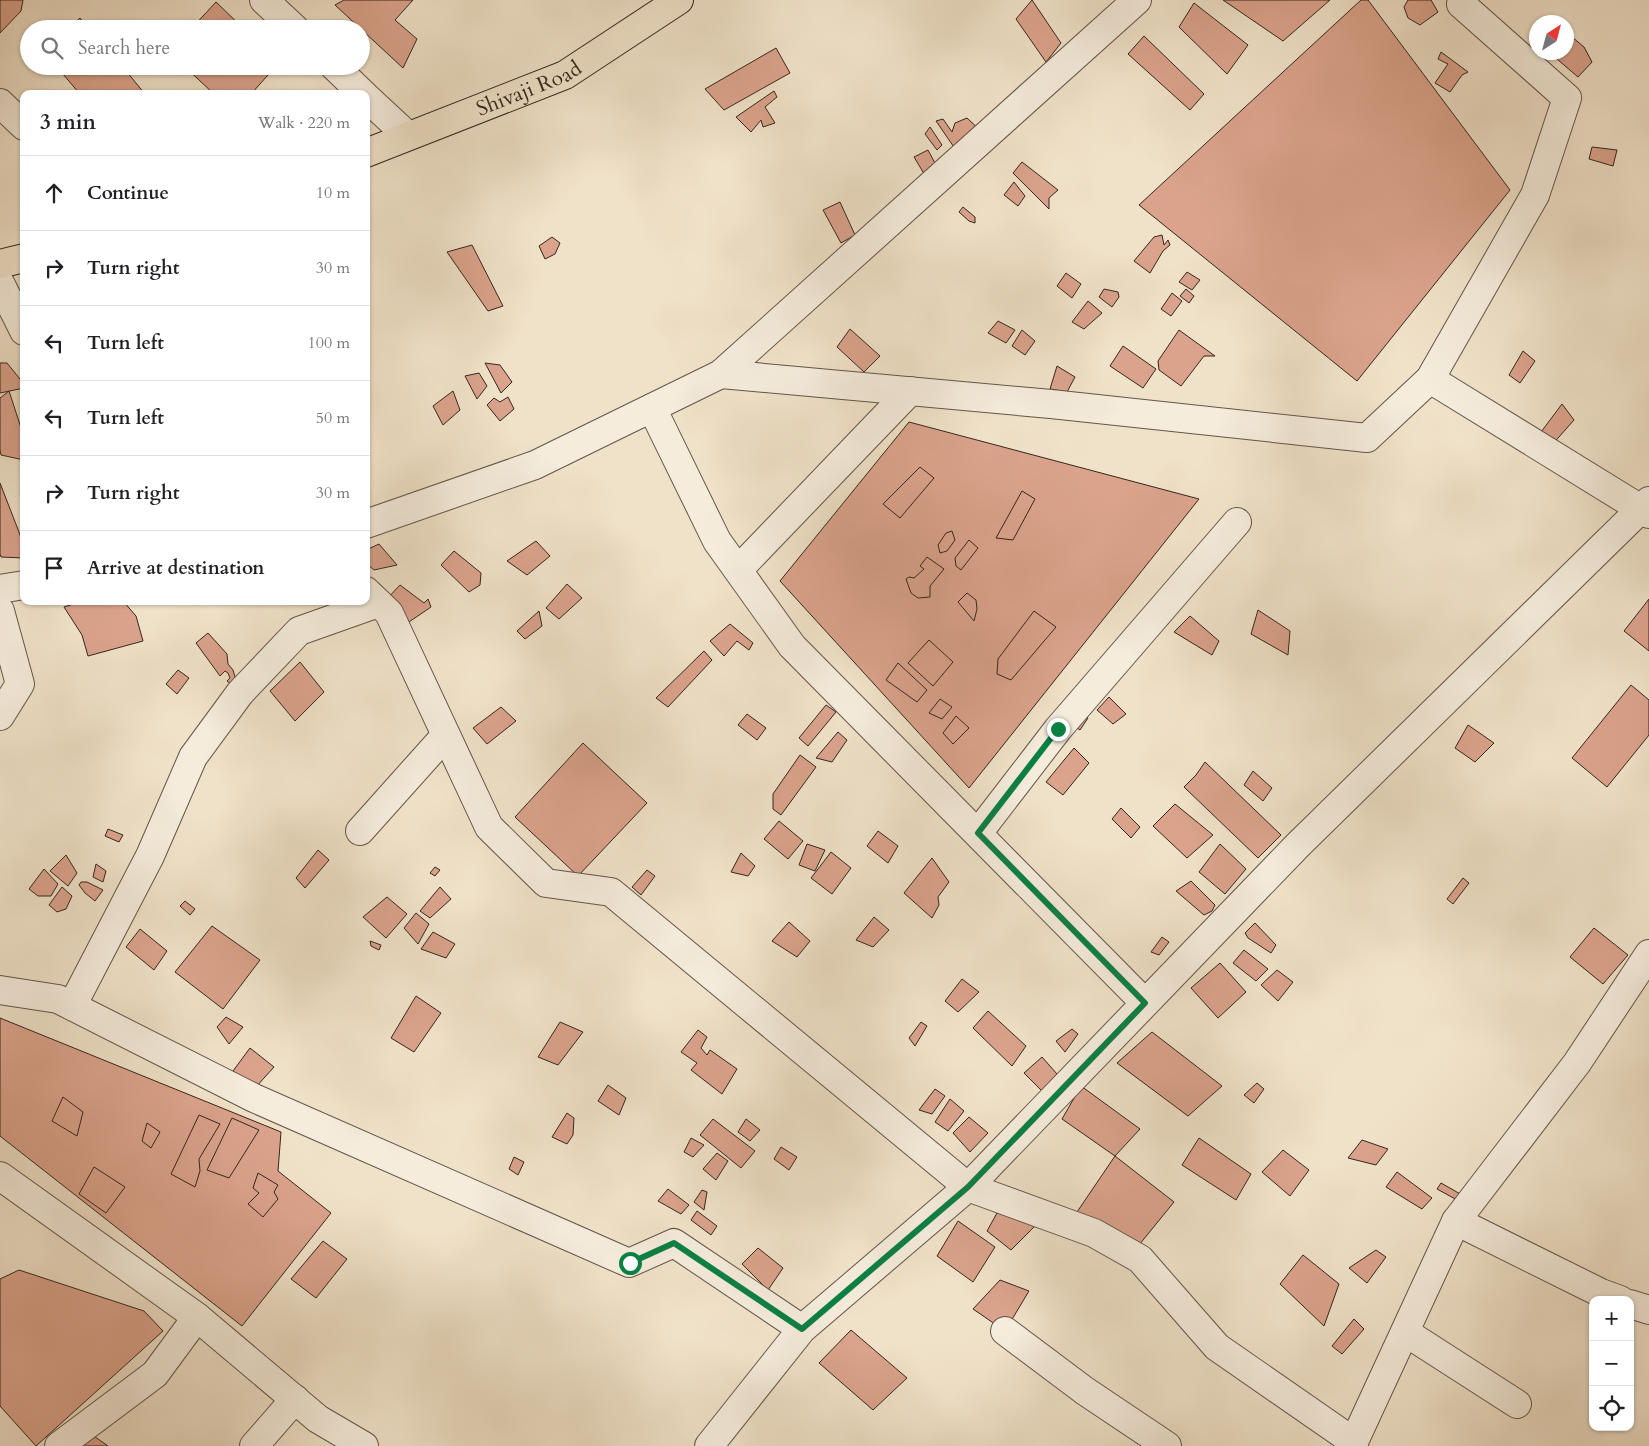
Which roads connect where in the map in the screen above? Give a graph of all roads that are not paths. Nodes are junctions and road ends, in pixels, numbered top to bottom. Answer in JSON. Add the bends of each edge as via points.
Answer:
{"nodes":[{"id":1,"x":264,"y":0,"type":"edge"},
{"id":2,"x":679,"y":0,"type":"edge"},
{"id":3,"x":1137,"y":0,"type":"edge"},
{"id":4,"x":1464,"y":0,"type":"edge"},
{"id":5,"x":285,"y":20,"type":"edge"},
{"id":6,"x":343,"y":75,"type":"edge"},
{"id":7,"x":359,"y":90,"type":"edge"},
{"id":8,"x":370,"y":100,"type":"edge"},
{"id":9,"x":0,"y":103,"type":"edge"},
{"id":10,"x":20,"y":122,"type":"edge"},
{"id":11,"x":408,"y":136,"type":"junction"},
{"id":12,"x":370,"y":151,"type":"edge"},
{"id":13,"x":20,"y":259,"type":"edge"},
{"id":14,"x":0,"y":264,"type":"edge"},
{"id":15,"x":0,"y":283,"type":"edge"},
{"id":16,"x":20,"y":323,"type":"edge"},
{"id":17,"x":721,"y":374,"type":"junction"},
{"id":18,"x":1430,"y":378,"type":"junction"},
{"id":19,"x":910,"y":391,"type":"junction"},
{"id":20,"x":652,"y":408,"type":"junction"},
{"id":21,"x":1647,"y":508,"type":"edge"},
{"id":22,"x":1237,"y":522,"type":"dead end"},
{"id":23,"x":370,"y":523,"type":"edge"},
{"id":24,"x":738,"y":570,"type":"junction"},
{"id":25,"x":20,"y":586,"type":"edge"},
{"id":26,"x":0,"y":589,"type":"edge"},
{"id":27,"x":372,"y":597,"type":"edge"},
{"id":28,"x":355,"y":605,"type":"edge"},
{"id":29,"x":0,"y":611,"type":"edge"},
{"id":30,"x":0,"y":716,"type":"edge"},
{"id":31,"x":445,"y":736,"type":"junction"},
{"id":32,"x":360,"y":831,"type":"dead end"},
{"id":33,"x":978,"y":833,"type":"junction"},
{"id":34,"x":1649,"y":954,"type":"edge"},
{"id":35,"x":0,"y":990,"type":"edge"},
{"id":36,"x":1145,"y":1003,"type":"junction"},
{"id":37,"x":72,"y":1006,"type":"junction"},
{"id":38,"x":0,"y":1176,"type":"edge"},
{"id":39,"x":968,"y":1187,"type":"junction"},
{"id":40,"x":1456,"y":1221,"type":"junction"},
{"id":41,"x":1609,"y":1296,"type":"edge"},
{"id":42,"x":1634,"y":1305,"type":"edge"},
{"id":43,"x":1649,"y":1310,"type":"edge"},
{"id":44,"x":197,"y":1316,"type":"junction"},
{"id":45,"x":802,"y":1329,"type":"junction"},
{"id":46,"x":1004,"y":1331,"type":"dead end"},
{"id":47,"x":1405,"y":1332,"type":"junction"},
{"id":48,"x":295,"y":1399,"type":"junction"},
{"id":49,"x":1517,"y":1404,"type":"dead end"},
{"id":50,"x":1353,"y":1444,"type":"edge"},
{"id":51,"x":59,"y":1446,"type":"edge"},
{"id":52,"x":254,"y":1446,"type":"edge"},
{"id":53,"x":364,"y":1446,"type":"edge"},
{"id":54,"x":709,"y":1446,"type":"edge"},
{"id":55,"x":1167,"y":1446,"type":"edge"}],
"edges":[{"from":1,"to":5,"type":"street"},
{"from":2,"to":11,"type":"main road","name":"Shivaji Road","via":[[566,75]]},
{"from":3,"to":17,"type":"street"},
{"from":4,"to":18,"type":"street","via":[[1461,4],[1567,98],[1535,195]]},
{"from":6,"to":7,"type":"street"},
{"from":8,"to":11,"type":"street"},
{"from":9,"to":10,"type":"street"},
{"from":11,"to":12,"type":"main road","name":"Shivaji Road"},
{"from":13,"to":14,"type":"main road"},
{"from":15,"to":16,"type":"street"},
{"from":17,"to":19,"type":"street"},
{"from":17,"to":20,"type":"street"},
{"from":18,"to":19,"type":"street","via":[[1367,438]]},
{"from":18,"to":21,"type":"street"},
{"from":19,"to":24,"type":"street"},
{"from":20,"to":23,"type":"street","via":[[535,465]]},
{"from":20,"to":24,"type":"street","via":[[717,541]]},
{"from":21,"to":36,"type":"street","via":[[1298,845]]},
{"from":22,"to":33,"type":"street","via":[[1058,729]]},
{"from":24,"to":33,"type":"street","via":[[792,646]]},
{"from":25,"to":26,"type":"street"},
{"from":27,"to":31,"type":"street","via":[[389,613]]},
{"from":28,"to":37,"type":"street","via":[[299,631],[240,693],[193,758],[150,856]]},
{"from":29,"to":30,"type":"street","via":[[20,684]]},
{"from":31,"to":32,"type":"street"},
{"from":31,"to":39,"type":"street","via":[[490,827],[546,883],[611,892]]},
{"from":33,"to":36,"type":"street"},
{"from":34,"to":40,"type":"street","via":[[1577,1063]]},
{"from":35,"to":37,"type":"street","via":[[58,999]]},
{"from":36,"to":39,"type":"street"},
{"from":37,"to":45,"type":"street","via":[[254,1098],[630,1263],[674,1243]]},
{"from":38,"to":44,"type":"street"},
{"from":39,"to":45,"type":"street"},
{"from":39,"to":50,"type":"street","via":[[1094,1233],[1140,1259],[1217,1347]]},
{"from":40,"to":41,"type":"street"},
{"from":40,"to":47,"type":"street"},
{"from":42,"to":43,"type":"street"},
{"from":44,"to":48,"type":"street"},
{"from":44,"to":51,"type":"street","via":[[155,1374]]},
{"from":45,"to":54,"type":"street"},
{"from":46,"to":55,"type":"street"},
{"from":47,"to":49,"type":"street"},
{"from":47,"to":50,"type":"street"},
{"from":48,"to":52,"type":"street"},
{"from":48,"to":53,"type":"street","via":[[318,1418]]}]}
